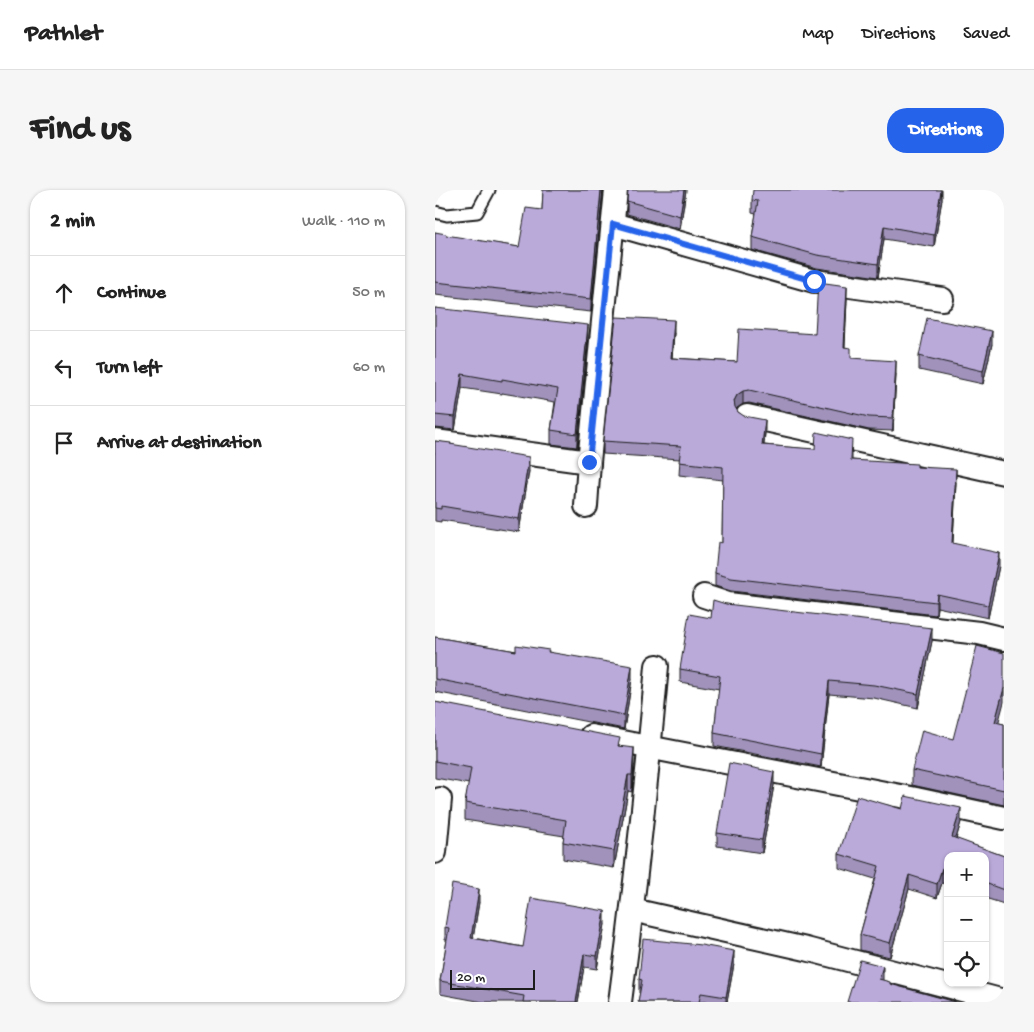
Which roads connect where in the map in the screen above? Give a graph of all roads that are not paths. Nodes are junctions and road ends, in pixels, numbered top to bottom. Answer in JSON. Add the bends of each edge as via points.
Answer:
{"nodes":[{"id":1,"x":489,"y":190,"type":"edge"},
{"id":2,"x":617,"y":190,"type":"edge"},
{"id":3,"x":435,"y":212,"type":"edge"},
{"id":4,"x":613,"y":224,"type":"junction"},
{"id":5,"x":942,"y":298,"type":"dead end"},
{"id":6,"x":747,"y":416,"type":"edge"},
{"id":7,"x":435,"y":441,"type":"edge"},
{"id":8,"x":589,"y":462,"type":"junction"},
{"id":9,"x":1004,"y":473,"type":"edge"},
{"id":10,"x":586,"y":506,"type":"dead end"},
{"id":11,"x":704,"y":596,"type":"dead end"},
{"id":12,"x":1004,"y":639,"type":"edge"},
{"id":13,"x":657,"y":666,"type":"dead end"},
{"id":14,"x":573,"y":732,"type":"edge"},
{"id":15,"x":650,"y":747,"type":"junction"},
{"id":16,"x":440,"y":799,"type":"dead end"},
{"id":17,"x":1004,"y":818,"type":"edge"},
{"id":18,"x":435,"y":852,"type":"edge"},
{"id":19,"x":632,"y":910,"type":"junction"},
{"id":20,"x":1004,"y":1001,"type":"edge"},
{"id":21,"x":620,"y":1002,"type":"edge"}],
"edges":[{"from":1,"to":3,"type":"lane","via":[[477,212],[447,215]]},
{"from":2,"to":4,"type":"street"},
{"from":4,"to":5,"type":"street","via":[[814,281]]},
{"from":4,"to":8,"type":"street","via":[[593,326]]},
{"from":6,"to":9,"type":"street"},
{"from":7,"to":8,"type":"street"},
{"from":8,"to":10,"type":"street"},
{"from":11,"to":12,"type":"street","via":[[728,604],[979,633]]},
{"from":13,"to":15,"type":"street"},
{"from":14,"to":15,"type":"street"},
{"from":15,"to":17,"type":"street"},
{"from":15,"to":19,"type":"street"},
{"from":16,"to":18,"type":"street"},
{"from":19,"to":20,"type":"street","via":[[806,949]]},
{"from":19,"to":21,"type":"street"}]}
